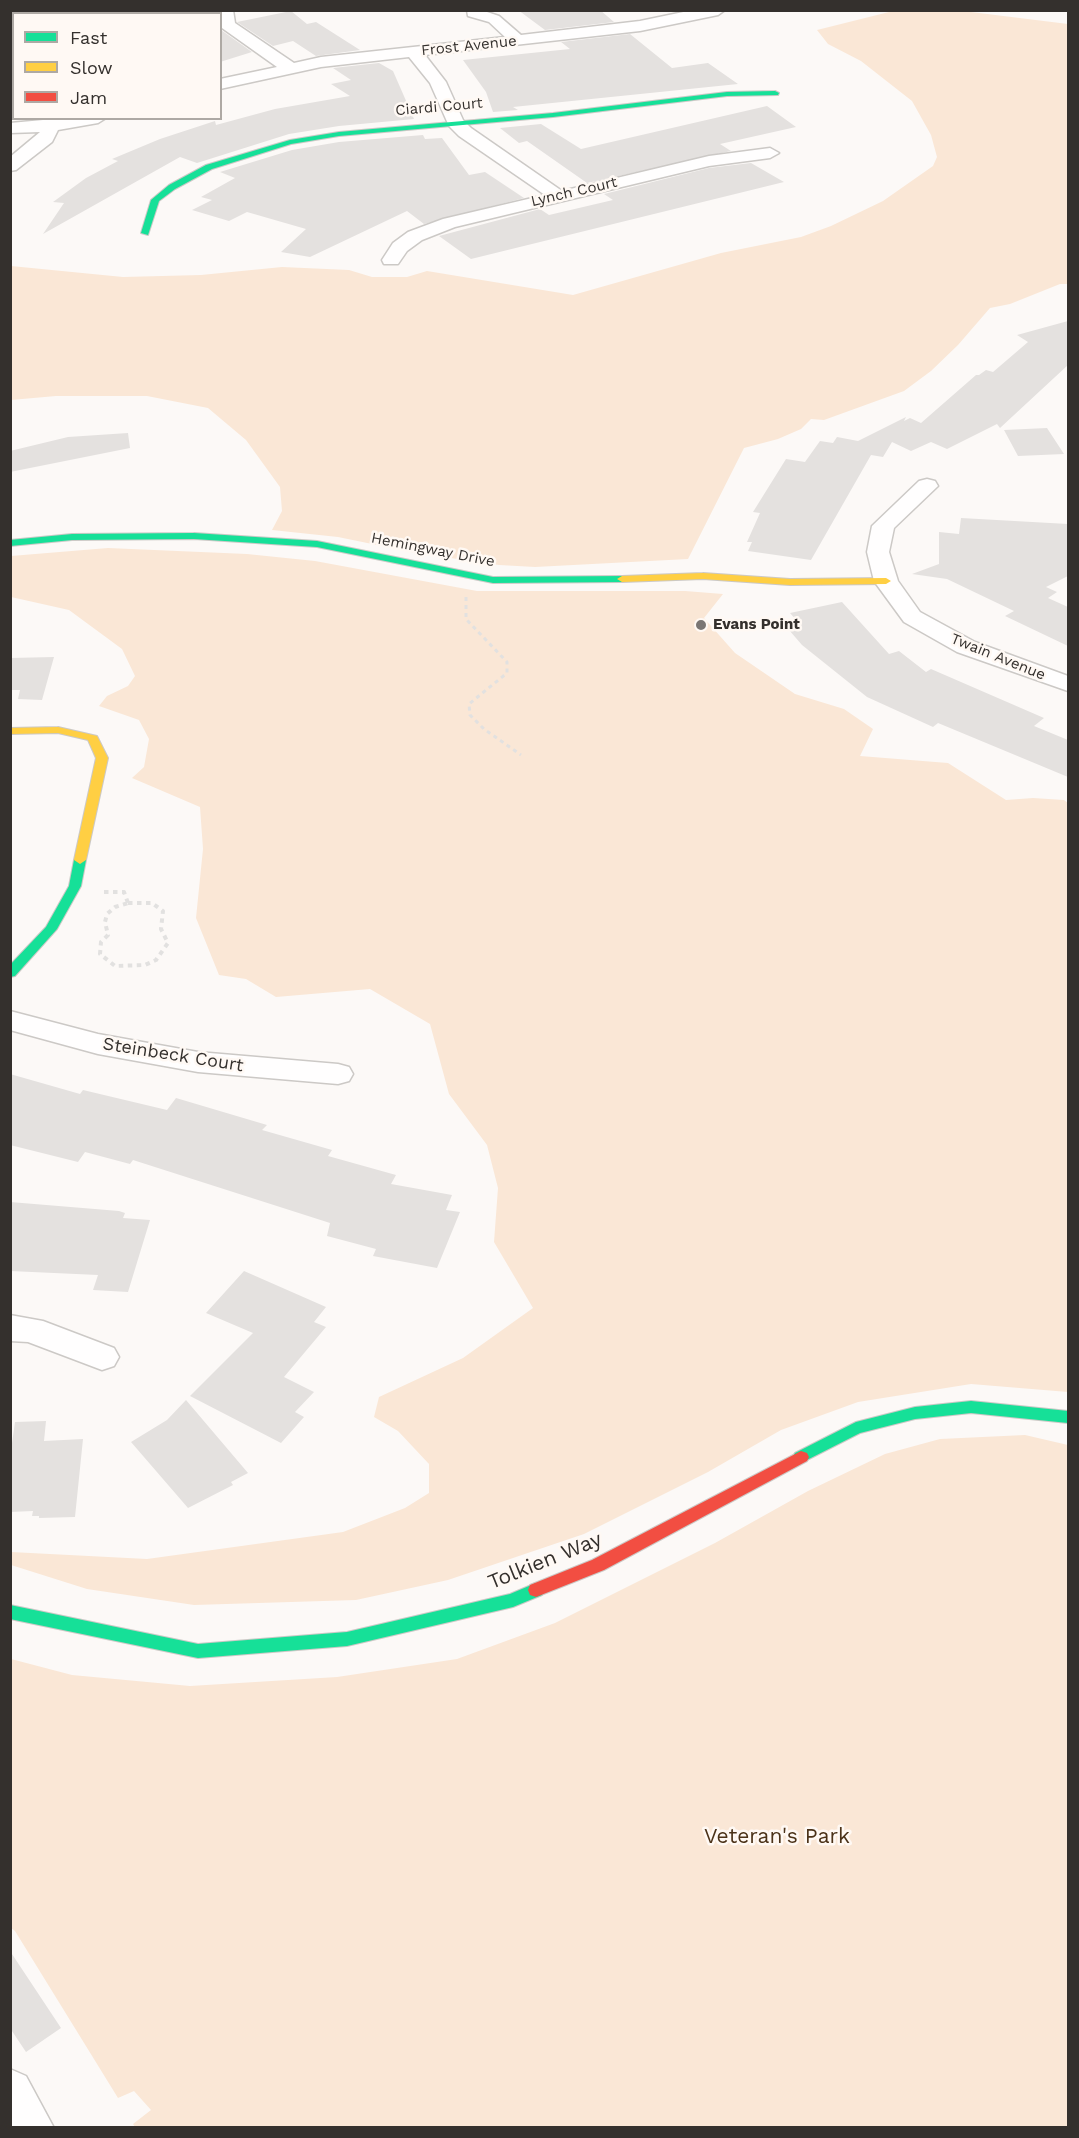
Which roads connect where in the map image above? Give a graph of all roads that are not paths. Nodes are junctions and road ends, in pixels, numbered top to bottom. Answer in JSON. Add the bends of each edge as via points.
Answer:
{"nodes":[{"id":1,"x":225,"y":10,"type":"edge"},
{"id":2,"x":718,"y":10,"type":"edge"},
{"id":3,"x":473,"y":13,"type":"dead end"},
{"id":4,"x":227,"y":31,"type":"edge"},
{"id":5,"x":519,"y":41,"type":"junction"},
{"id":6,"x":413,"y":51,"type":"junction"},
{"id":7,"x":290,"y":68,"type":"junction"},
{"id":8,"x":222,"y":84,"type":"edge"},
{"id":9,"x":775,"y":93,"type":"dead end"},
{"id":10,"x":86,"y":120,"type":"edge"},
{"id":11,"x":455,"y":122,"type":"junction"},
{"id":12,"x":51,"y":126,"type":"junction"},
{"id":13,"x":10,"y":128,"type":"edge"},
{"id":14,"x":770,"y":153,"type":"dead end"},
{"id":15,"x":10,"y":166,"type":"edge"},
{"id":16,"x":557,"y":195,"type":"junction"},
{"id":17,"x":145,"y":233,"type":"dead end"},
{"id":18,"x":391,"y":260,"type":"dead end"},
{"id":19,"x":927,"y":486,"type":"dead end"},
{"id":20,"x":10,"y":543,"type":"edge"},
{"id":21,"x":886,"y":581,"type":"junction"},
{"id":22,"x":1068,"y":684,"type":"edge"},
{"id":23,"x":10,"y":731,"type":"edge"},
{"id":24,"x":10,"y":973,"type":"edge"},
{"id":25,"x":10,"y":1020,"type":"edge"},
{"id":26,"x":338,"y":1074,"type":"dead end"},
{"id":27,"x":10,"y":1328,"type":"edge"},
{"id":28,"x":102,"y":1357,"type":"dead end"},
{"id":29,"x":1068,"y":1417,"type":"edge"},
{"id":30,"x":10,"y":1612,"type":"edge"},
{"id":31,"x":10,"y":2091,"type":"edge"},
{"id":32,"x":32,"y":2127,"type":"edge"}],
"edges":[{"from":1,"to":4,"type":"street"},
{"from":2,"to":5,"type":"street","name":"Frost Avenue","via":[[640,26]]},
{"from":3,"to":5,"type":"street","via":[[494,19]]},
{"from":4,"to":7,"type":"street"},
{"from":5,"to":6,"type":"street","name":"Frost Avenue"},
{"from":6,"to":7,"type":"street","name":"Frost Avenue"},
{"from":6,"to":11,"type":"street","via":[[438,82]]},
{"from":7,"to":8,"type":"street","name":"Frost Avenue"},
{"from":9,"to":11,"type":"street","name":"Ciardi Court","via":[[727,94],[553,115]]},
{"from":10,"to":12,"type":"street"},
{"from":11,"to":16,"type":"street"},
{"from":11,"to":17,"type":"street","name":"Ciardi Court","via":[[339,134],[248,153],[209,167],[155,200]]},
{"from":12,"to":13,"type":"street"},
{"from":12,"to":15,"type":"street","via":[[46,138]]},
{"from":14,"to":16,"type":"street","name":"Lynch Court","via":[[709,161]]},
{"from":16,"to":18,"type":"street","name":"Lynch Court","via":[[448,223],[415,236]]},
{"from":19,"to":21,"type":"street","name":"Twain Avenue","via":[[883,526],[878,552]]},
{"from":20,"to":21,"type":"street","name":"Hemingway Drive","via":[[72,537],[194,536],[317,544],[493,580],[703,576],[790,582]]},
{"from":21,"to":22,"type":"street","name":"Twain Avenue","via":[[921,622],[966,647]]},
{"from":23,"to":24,"type":"street","via":[[58,730],[93,738],[102,758],[75,886],[51,929]]},
{"from":25,"to":26,"type":"street","name":"Steinbeck Court","via":[[98,1044],[198,1062]]},
{"from":27,"to":28,"type":"street","via":[[31,1330]]},
{"from":29,"to":30,"type":"street","name":"Tolkien Way","via":[[971,1407],[915,1413],[856,1428],[598,1565],[513,1600],[348,1639],[198,1652]]},
{"from":31,"to":32,"type":"street"}]}
